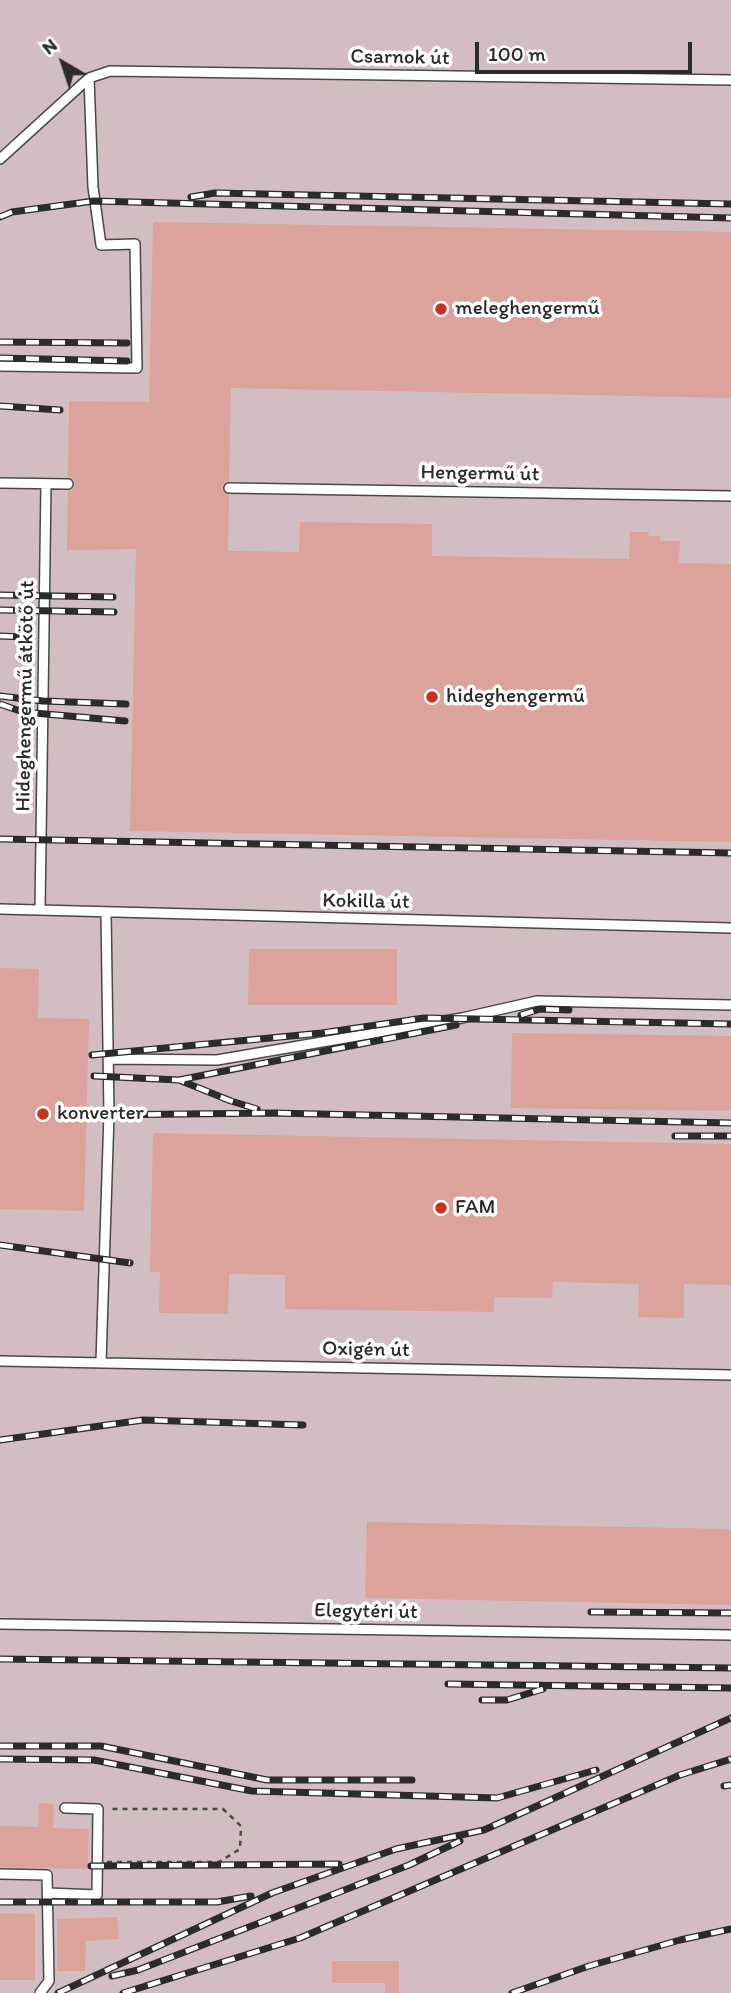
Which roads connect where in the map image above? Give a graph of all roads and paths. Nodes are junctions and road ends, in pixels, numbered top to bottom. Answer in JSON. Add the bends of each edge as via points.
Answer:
{"nodes":[{"id":1,"x":89,"y":78,"type":"junction"},
{"id":2,"x":731,"y":80,"type":"edge"},
{"id":3,"x":0,"y":159,"type":"edge"},
{"id":4,"x":0,"y":366,"type":"edge"},
{"id":5,"x":0,"y":483,"type":"edge"},
{"id":6,"x":46,"y":484,"type":"junction"},
{"id":7,"x":68,"y":484,"type":"dead end"},
{"id":8,"x":229,"y":488,"type":"dead end"},
{"id":9,"x":731,"y":496,"type":"edge"},
{"id":10,"x":0,"y":909,"type":"edge"},
{"id":11,"x":40,"y":910,"type":"junction"},
{"id":12,"x":106,"y":912,"type":"junction"},
{"id":13,"x":731,"y":929,"type":"edge"},
{"id":14,"x":731,"y":1005,"type":"edge"},
{"id":15,"x":110,"y":1059,"type":"junction"},
{"id":16,"x":0,"y":1361,"type":"edge"},
{"id":17,"x":101,"y":1362,"type":"junction"},
{"id":18,"x":731,"y":1375,"type":"edge"},
{"id":19,"x":0,"y":1624,"type":"edge"},
{"id":20,"x":731,"y":1635,"type":"edge"},
{"id":21,"x":65,"y":1808,"type":"dead end"},
{"id":22,"x":98,"y":1809,"type":"junction"},
{"id":23,"x":97,"y":1862,"type":"junction"},
{"id":24,"x":0,"y":1874,"type":"edge"},
{"id":25,"x":48,"y":1893,"type":"junction"},
{"id":26,"x":40,"y":1993,"type":"edge"}],
"edges":[{"from":1,"to":2,"type":"lane","name":"Csarnok út","via":[[110,71]]},
{"from":1,"to":3,"type":"lane"},
{"from":1,"to":4,"type":"lane","via":[[93,187],[101,245],[135,244],[137,368]]},
{"from":5,"to":6,"type":"lane"},
{"from":6,"to":7,"type":"lane"},
{"from":6,"to":11,"type":"lane","name":"Hideghengermű átkötő út"},
{"from":8,"to":9,"type":"lane","name":"Hengermű út"},
{"from":10,"to":11,"type":"lane","name":"Kokilla út"},
{"from":11,"to":12,"type":"lane","name":"Kokilla út"},
{"from":12,"to":13,"type":"lane","name":"Kokilla út"},
{"from":12,"to":15,"type":"lane"},
{"from":14,"to":15,"type":"lane","via":[[537,1001],[449,1021],[217,1060]]},
{"from":15,"to":17,"type":"lane"},
{"from":16,"to":17,"type":"lane","name":"Oxigén út"},
{"from":17,"to":18,"type":"lane","name":"Oxigén út"},
{"from":19,"to":20,"type":"lane","name":"Elegytéri út"},
{"from":21,"to":22,"type":"lane"},
{"from":22,"to":23,"type":"lane"},
{"from":22,"to":23,"type":"path","via":[[223,1809],[241,1826],[240,1849],[219,1862]]},
{"from":23,"to":25,"type":"lane","via":[[97,1895]]},
{"from":24,"to":25,"type":"lane","via":[[47,1875]]},
{"from":25,"to":26,"type":"lane","via":[[49,1981]]}]}
